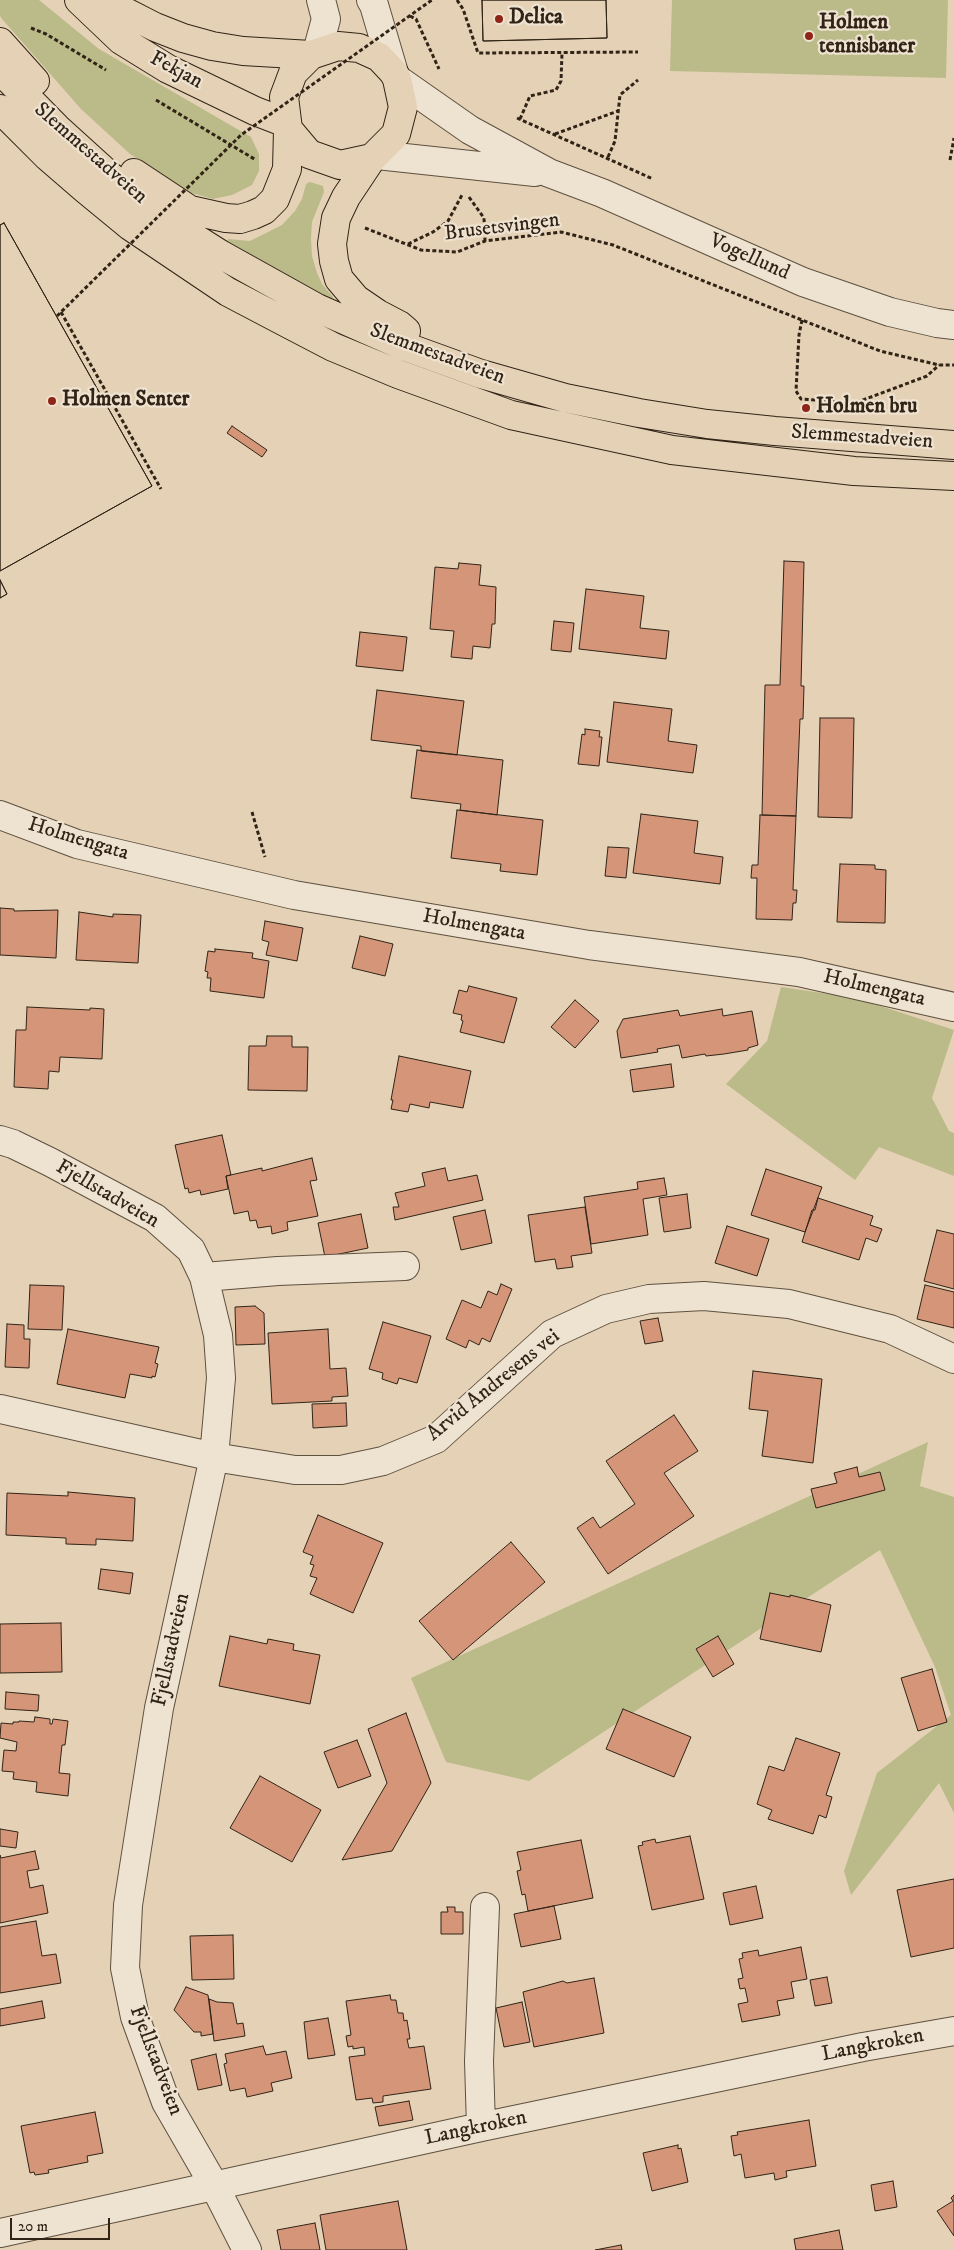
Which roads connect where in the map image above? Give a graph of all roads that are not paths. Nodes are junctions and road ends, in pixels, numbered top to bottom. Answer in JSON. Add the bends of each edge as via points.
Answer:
{"nodes":[{"id":1,"x":79,"y":0,"type":"edge"},
{"id":2,"x":102,"y":0,"type":"edge"},
{"id":3,"x":321,"y":0,"type":"edge"},
{"id":4,"x":371,"y":0,"type":"edge"},
{"id":5,"x":0,"y":42,"type":"edge"},
{"id":6,"x":314,"y":54,"type":"junction"},
{"id":7,"x":0,"y":70,"type":"edge"},
{"id":8,"x":395,"y":76,"type":"junction"},
{"id":9,"x":0,"y":109,"type":"edge"},
{"id":10,"x":287,"y":126,"type":"junction"},
{"id":11,"x":0,"y":128,"type":"edge"},
{"id":12,"x":375,"y":156,"type":"junction"},
{"id":13,"x":48,"y":157,"type":"junction"},
{"id":14,"x":549,"y":173,"type":"junction"},
{"id":15,"x":954,"y":325,"type":"edge"},
{"id":16,"x":432,"y":357,"type":"junction"},
{"id":17,"x":954,"y":445,"type":"edge"},
{"id":18,"x":954,"y":476,"type":"edge"},
{"id":19,"x":0,"y":816,"type":"edge"},
{"id":20,"x":954,"y":1007,"type":"edge"},
{"id":21,"x":0,"y":1140,"type":"edge"},
{"id":22,"x":405,"y":1266,"type":"dead end"},
{"id":23,"x":204,"y":1277,"type":"junction"},
{"id":24,"x":954,"y":1359,"type":"edge"},
{"id":25,"x":0,"y":1409,"type":"edge"},
{"id":26,"x":214,"y":1456,"type":"junction"},
{"id":27,"x":485,"y":1907,"type":"dead end"},
{"id":28,"x":954,"y":2031,"type":"edge"},
{"id":29,"x":481,"y":2128,"type":"junction"},
{"id":30,"x":215,"y":2187,"type":"junction"},
{"id":31,"x":0,"y":2233,"type":"edge"},
{"id":32,"x":247,"y":2250,"type":"edge"}],
"edges":[{"from":1,"to":10,"type":"main road","name":"Fekjan","via":[[121,40],[168,69]]},
{"from":2,"to":6,"type":"main road","name":"Fekjan","via":[[155,27],[212,46]]},
{"from":3,"to":6,"type":"street","via":[[326,19]]},
{"from":4,"to":8,"type":"street"},
{"from":5,"to":10,"type":"main road","via":[[99,143],[134,173],[190,210],[240,219],[264,210],[275,199],[287,169]]},
{"from":6,"to":8,"type":"main road","via":[[338,46],[359,48],[379,57]]},
{"from":6,"to":10,"type":"main road","via":[[293,73],[284,97]]},
{"from":7,"to":16,"type":"main road","name":"Slemmestadveien","via":[[97,165],[171,223],[317,308]]},
{"from":8,"to":12,"type":"main road","via":[[403,107],[396,134]]},
{"from":8,"to":14,"type":"street","name":"Vogellund","via":[[470,130]]},
{"from":9,"to":13,"type":"main road","name":"Slemmestadveien"},
{"from":10,"to":12,"type":"main road","via":[[309,154],[340,165]]},
{"from":11,"to":13,"type":"main road"},
{"from":12,"to":14,"type":"street","name":"Vogellund"},
{"from":12,"to":16,"type":"main road","via":[[346,197],[336,218],[332,244],[339,279],[356,299],[400,325]]},
{"from":13,"to":18,"type":"main road","name":"Slemmestadveien","via":[[130,226],[228,292],[333,347],[451,394],[511,415],[672,450],[854,471]]},
{"from":14,"to":15,"type":"street","name":"Vogellund","via":[[602,193],[803,282],[890,312]]},
{"from":16,"to":17,"type":"main road","name":"Slemmestadveien","via":[[565,398],[639,413],[775,431]]},
{"from":19,"to":20,"type":"street","name":"Holmengata","via":[[77,844],[274,890],[589,945],[799,972]]},
{"from":21,"to":23,"type":"street","name":"Fjellstadveien","via":[[50,1162],[155,1218],[191,1250]]},
{"from":22,"to":23,"type":"street"},
{"from":23,"to":26,"type":"street","name":"Fjellstadveien","via":[[218,1335],[221,1378]]},
{"from":24,"to":26,"type":"street","name":"Arvid Andresens vei","via":[[890,1329],[789,1304],[704,1296],[649,1299],[606,1309],[552,1334],[436,1439],[383,1461],[341,1470],[295,1470]]},
{"from":25,"to":26,"type":"street","name":"Arvid Andresens vei"},
{"from":26,"to":30,"type":"street","name":"Fjellstadveien","via":[[160,1708],[128,1906],[125,1968],[135,2017],[166,2102]]},
{"from":27,"to":29,"type":"street","via":[[479,2060]]},
{"from":28,"to":29,"type":"street","name":"Langkroken","via":[[863,2047]]},
{"from":29,"to":30,"type":"street","name":"Langkroken"},
{"from":30,"to":31,"type":"street","name":"Langkroken"},
{"from":30,"to":32,"type":"street","name":"Fjellstadveien"}]}
